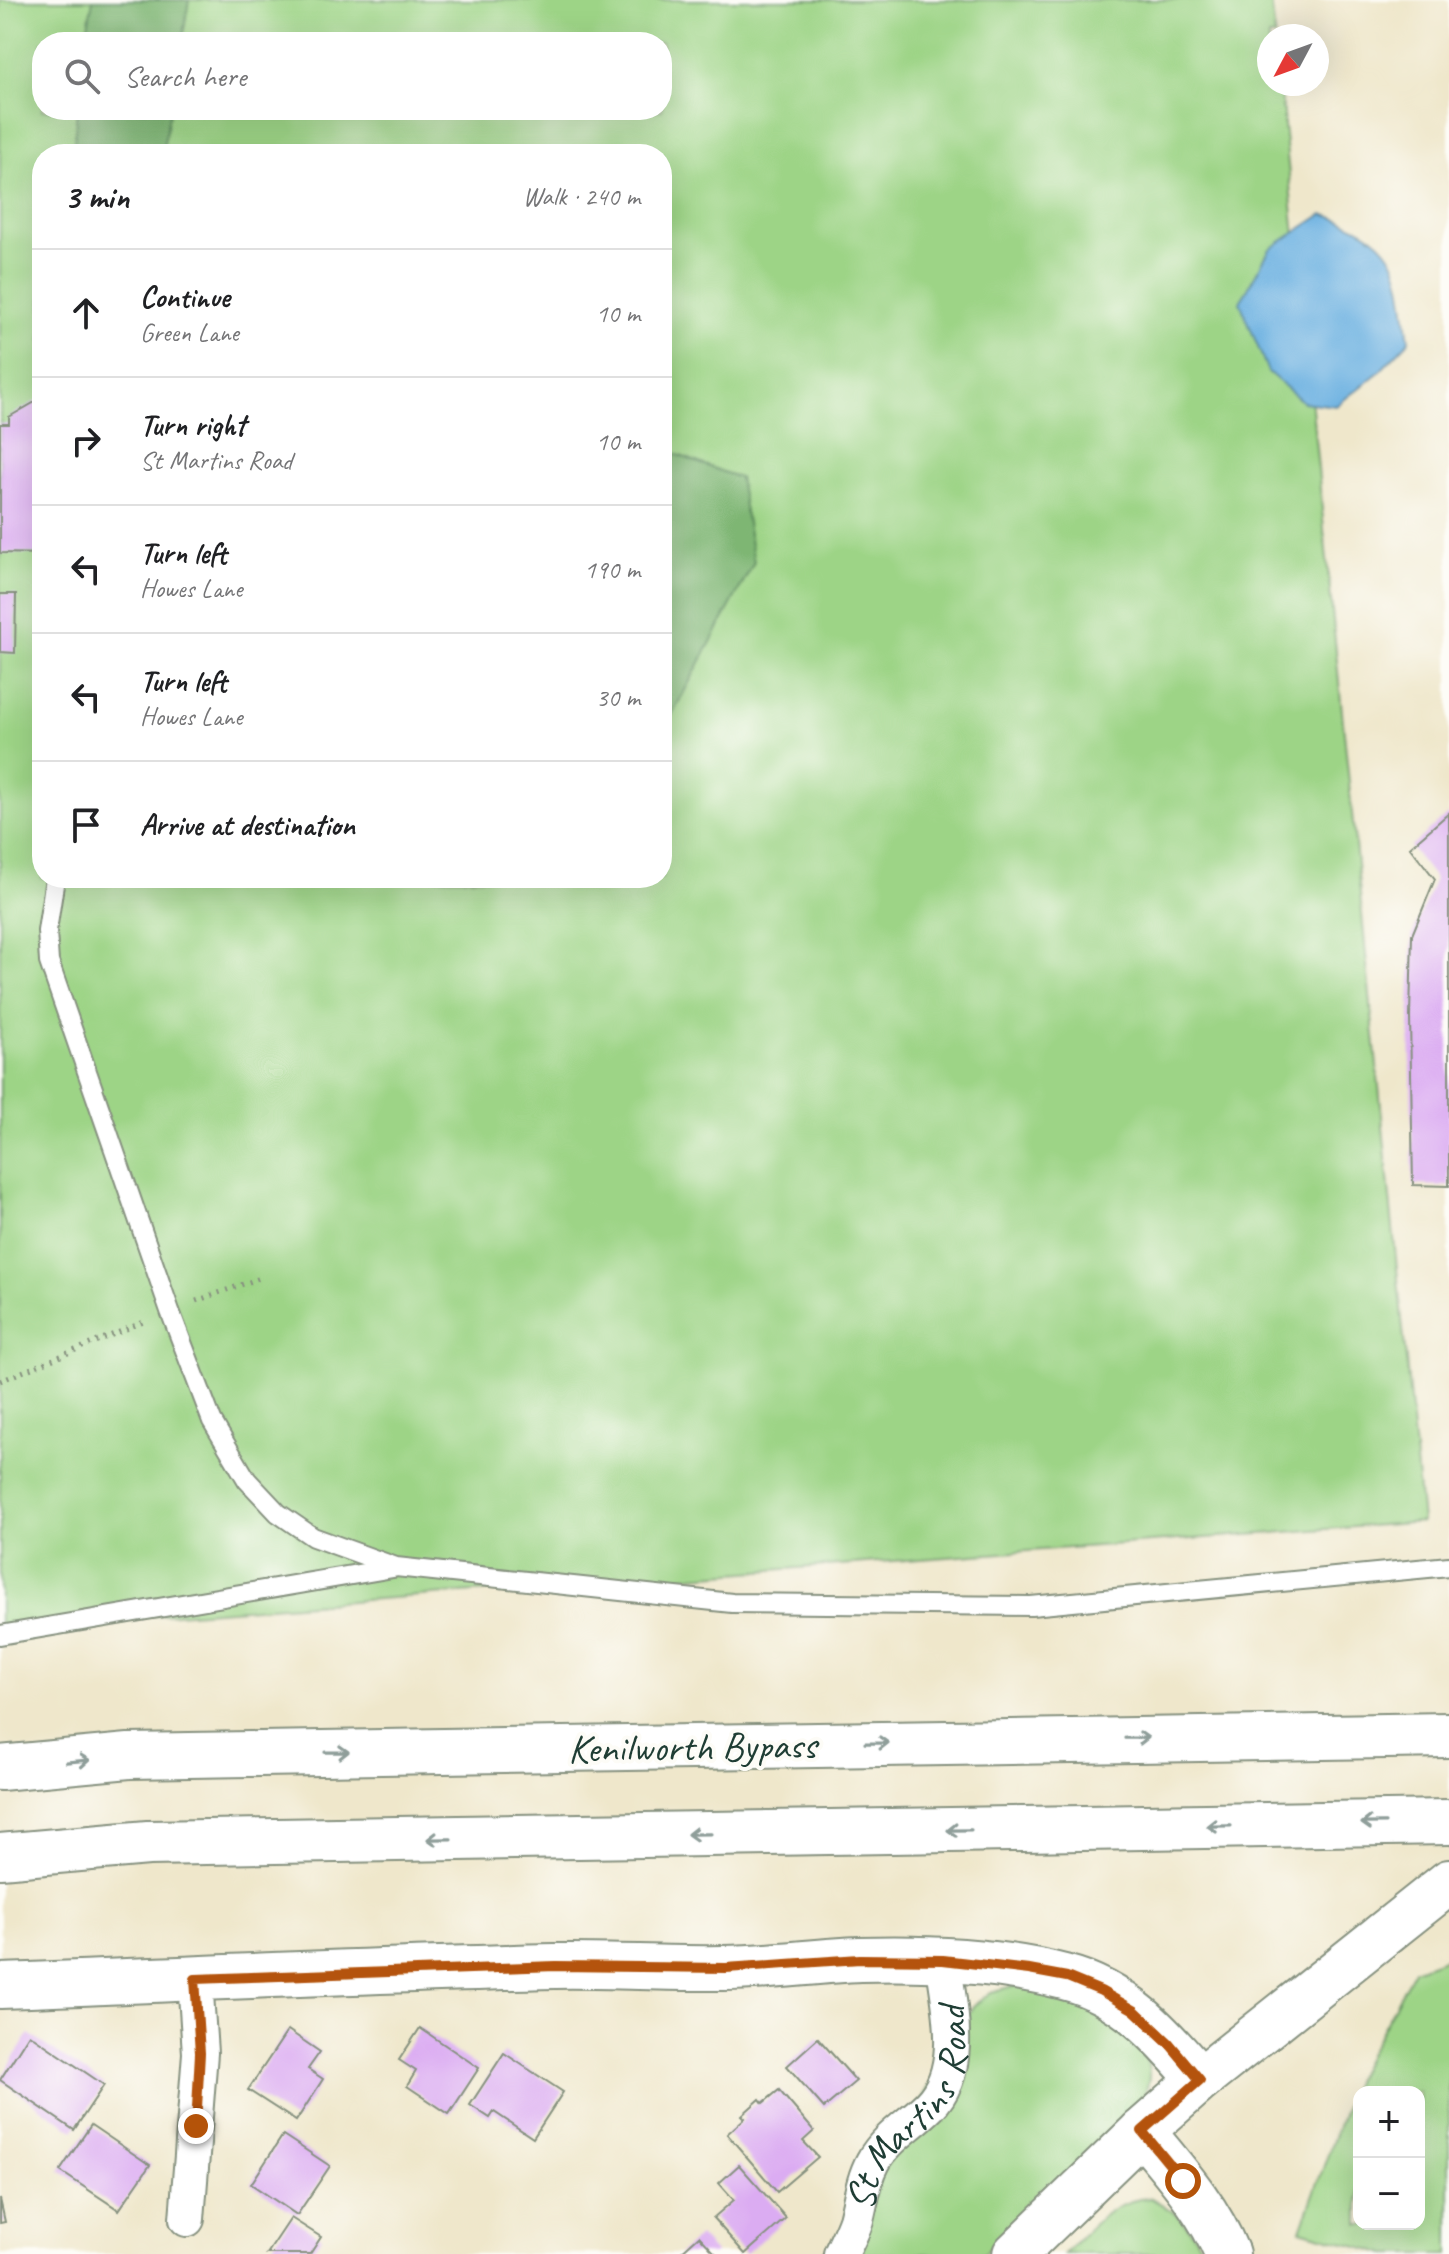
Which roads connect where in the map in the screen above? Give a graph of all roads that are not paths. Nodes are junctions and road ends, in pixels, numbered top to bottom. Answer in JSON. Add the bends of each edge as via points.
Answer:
{"nodes":[{"id":1,"x":53,"y":888,"type":"edge"},
{"id":2,"x":1449,"y":1566,"type":"edge"},
{"id":3,"x":396,"y":1567,"type":"junction"},
{"id":4,"x":0,"y":1635,"type":"edge"},
{"id":5,"x":1449,"y":1735,"type":"edge"},
{"id":6,"x":0,"y":1768,"type":"edge"},
{"id":7,"x":1449,"y":1822,"type":"edge"},
{"id":8,"x":0,"y":1856,"type":"edge"},
{"id":9,"x":1449,"y":1882,"type":"edge"},
{"id":10,"x":943,"y":1960,"type":"junction"},
{"id":11,"x":195,"y":1979,"type":"junction"},
{"id":12,"x":0,"y":1986,"type":"edge"},
{"id":13,"x":1200,"y":2080,"type":"junction"},
{"id":14,"x":1142,"y":2131,"type":"junction"},
{"id":15,"x":187,"y":2219,"type":"dead end"},
{"id":16,"x":841,"y":2254,"type":"edge"},
{"id":17,"x":1015,"y":2254,"type":"edge"},
{"id":18,"x":1227,"y":2254,"type":"edge"}],
"edges":[{"from":1,"to":3,"type":"lane","via":[[49,962],[212,1421],[247,1480],[278,1513],[313,1537]]},
{"from":2,"to":3,"type":"lane","via":[[1031,1606],[732,1603]]},
{"from":3,"to":4,"type":"lane"},
{"from":6,"to":5,"type":"main road","name":"Kenilworth Bypass","one_way":true,"via":[[144,1756]]},
{"from":7,"to":8,"type":"main road","one_way":true,"via":[[148,1843]]},
{"from":9,"to":13,"type":"main road"},
{"from":10,"to":11,"type":"main road"},
{"from":10,"to":13,"type":"main road","via":[[1067,1977],[1101,1991],[1134,2010]]},
{"from":10,"to":16,"type":"street","name":"St Martins Road","via":[[951,2037],[944,2085],[872,2163]]},
{"from":11,"to":12,"type":"main road"},
{"from":11,"to":15,"type":"street","via":[[200,2053]]},
{"from":13,"to":14,"type":"main road"},
{"from":14,"to":17,"type":"main road"},
{"from":14,"to":18,"type":"main road","via":[[1217,2230]]}]}
